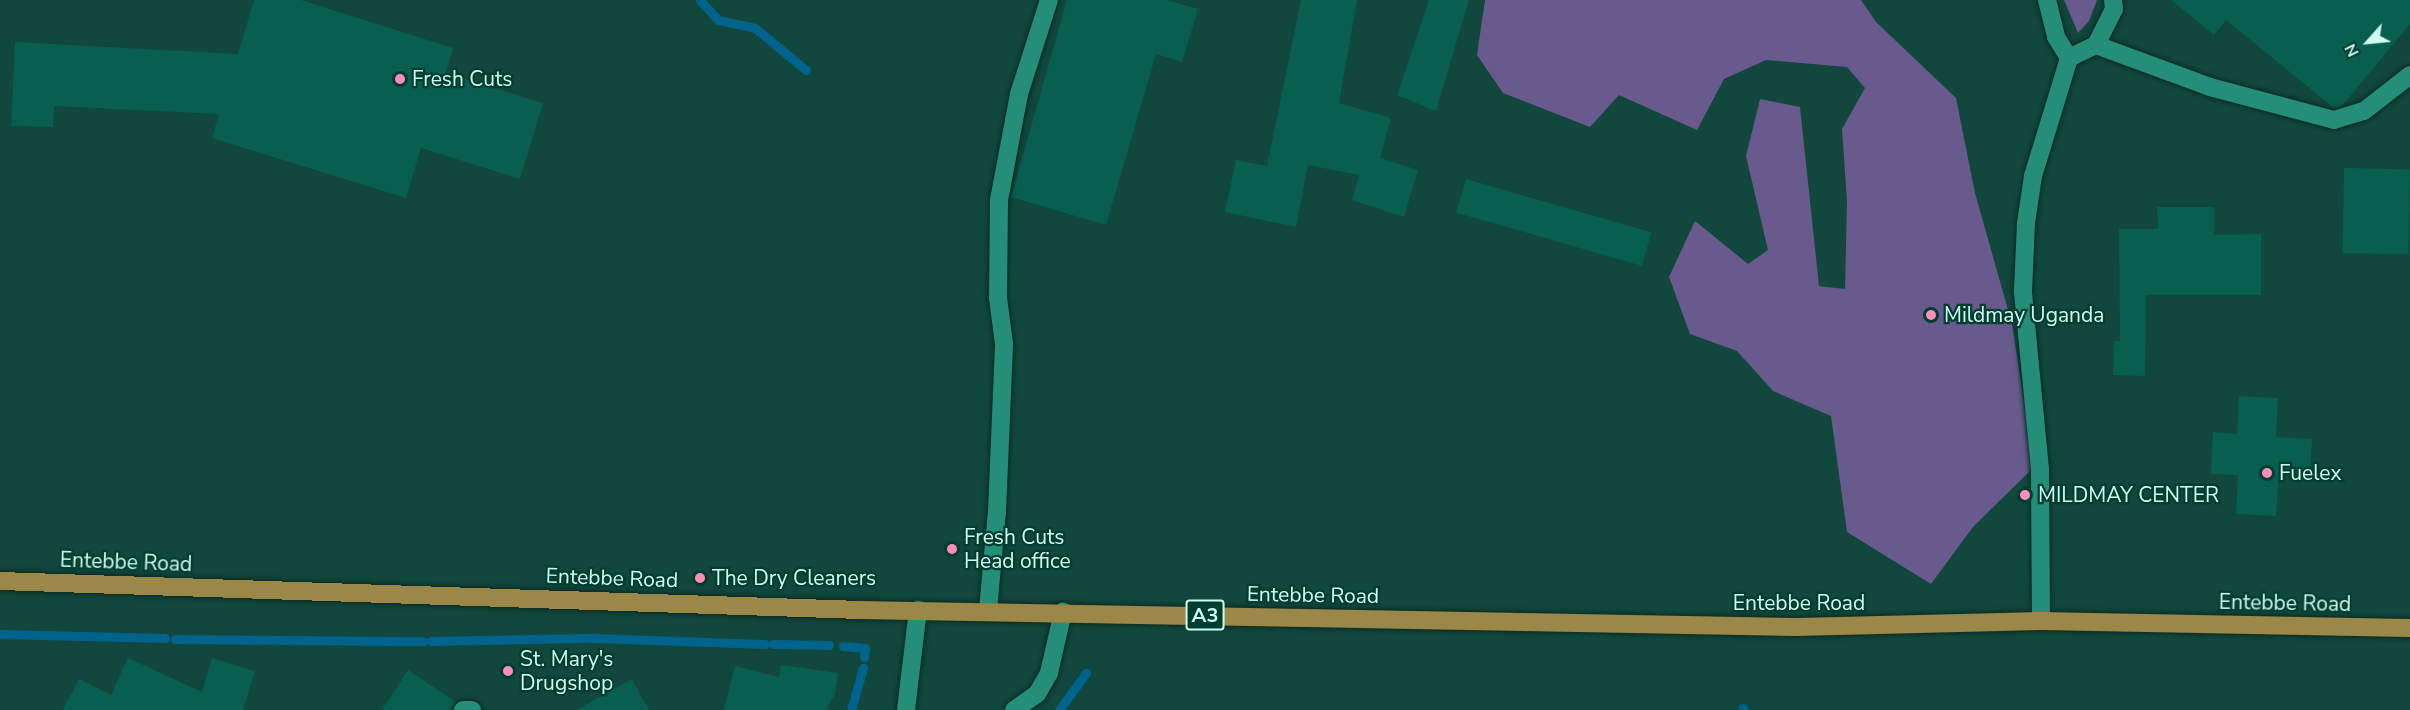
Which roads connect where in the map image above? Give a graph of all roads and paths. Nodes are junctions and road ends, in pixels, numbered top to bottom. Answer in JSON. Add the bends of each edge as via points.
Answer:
{"nodes":[{"id":1,"x":1049,"y":0,"type":"edge"},
{"id":2,"x":2047,"y":0,"type":"edge"},
{"id":3,"x":2114,"y":0,"type":"edge"},
{"id":4,"x":2096,"y":45,"type":"junction"},
{"id":5,"x":2069,"y":58,"type":"junction"},
{"id":6,"x":2410,"y":75,"type":"edge"},
{"id":7,"x":0,"y":581,"type":"edge"},
{"id":8,"x":918,"y":610,"type":"junction"},
{"id":9,"x":988,"y":610,"type":"junction"},
{"id":10,"x":1063,"y":612,"type":"junction"},
{"id":11,"x":2042,"y":621,"type":"junction"},
{"id":12,"x":2410,"y":628,"type":"edge"},
{"id":13,"x":463,"y":710,"type":"edge"},
{"id":14,"x":472,"y":710,"type":"edge"},
{"id":15,"x":906,"y":710,"type":"edge"},
{"id":16,"x":1014,"y":710,"type":"edge"}],
"edges":[{"from":1,"to":9,"type":"street","via":[[1019,94],[999,200],[998,298],[1004,344],[997,512]]},
{"from":2,"to":5,"type":"street","via":[[2056,37]]},
{"from":3,"to":4,"type":"street","via":[[2114,9]]},
{"from":4,"to":5,"type":"street"},
{"from":4,"to":6,"type":"street","via":[[2210,87],[2334,120],[2364,111]]},
{"from":5,"to":11,"type":"street","via":[[2033,176],[2025,235],[2023,291],[2040,480]]},
{"from":7,"to":8,"type":"main road","name":"Entebbe Road","number":"A3"},
{"from":8,"to":9,"type":"main road","name":"Entebbe Road","number":"A3"},
{"from":8,"to":15,"type":"street"},
{"from":9,"to":10,"type":"main road","name":"Entebbe Road","number":"A3"},
{"from":10,"to":11,"type":"main road","name":"Entebbe Road","number":"A3","via":[[1795,627]]},
{"from":10,"to":16,"type":"street","via":[[1049,673],[1037,694]]},
{"from":11,"to":12,"type":"main road","name":"Entebbe Road","number":"A3"},
{"from":13,"to":14,"type":"street"}]}
